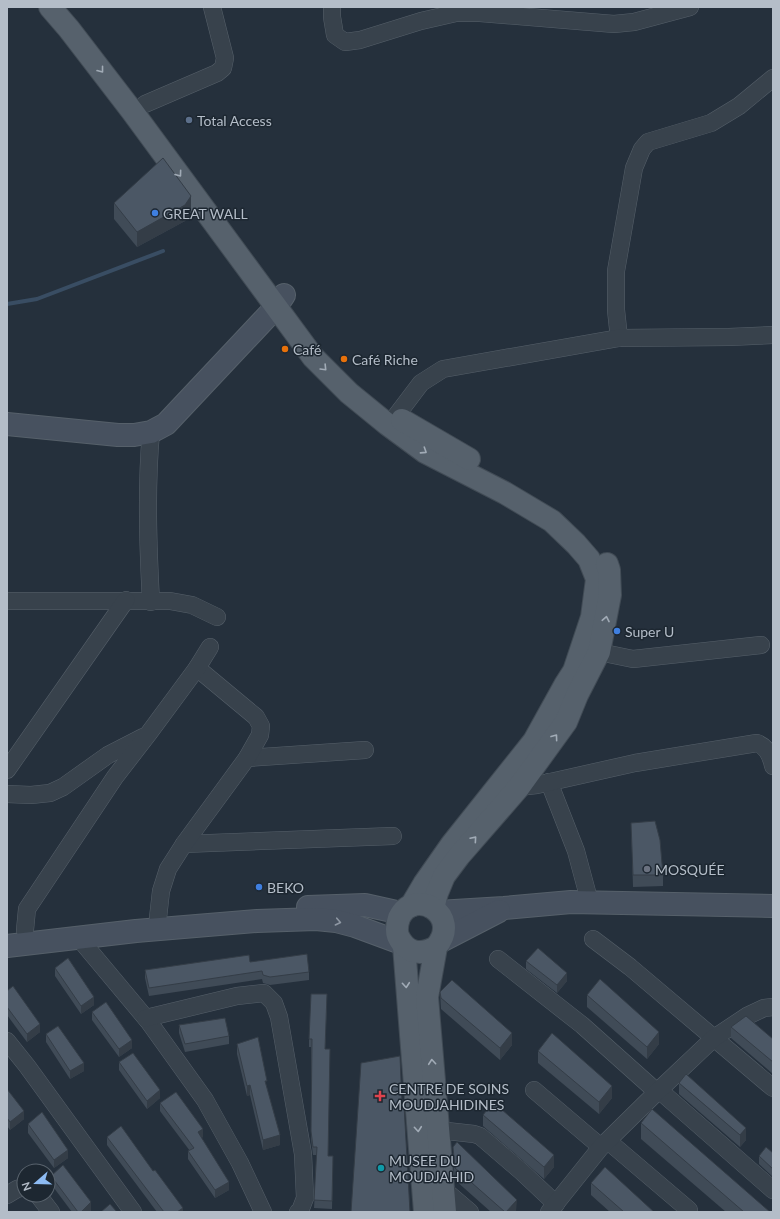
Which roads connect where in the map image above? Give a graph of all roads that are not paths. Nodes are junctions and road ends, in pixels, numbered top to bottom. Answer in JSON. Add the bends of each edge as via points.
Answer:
{"nodes":[{"id":1,"x":50,"y":7,"type":"edge"},
{"id":2,"x":68,"y":7,"type":"edge"},
{"id":3,"x":212,"y":7,"type":"edge"},
{"id":4,"x":332,"y":7,"type":"edge"},
{"id":5,"x":690,"y":7,"type":"edge"},
{"id":6,"x":480,"y":10,"type":"edge"},
{"id":7,"x":773,"y":78,"type":"edge"},
{"id":8,"x":145,"y":104,"type":"junction"},
{"id":9,"x":260,"y":273,"type":"junction"},
{"id":10,"x":280,"y":301,"type":"junction"},
{"id":11,"x":773,"y":335,"type":"edge"},
{"id":12,"x":619,"y":338,"type":"junction"},
{"id":13,"x":396,"y":416,"type":"junction"},
{"id":14,"x":7,"y":424,"type":"edge"},
{"id":15,"x":151,"y":432,"type":"junction"},
{"id":16,"x":126,"y":600,"type":"junction"},
{"id":17,"x":7,"y":601,"type":"edge"},
{"id":18,"x":151,"y":602,"type":"junction"},
{"id":19,"x":217,"y":617,"type":"dead end"},
{"id":20,"x":761,"y":645,"type":"dead end"},
{"id":21,"x":210,"y":647,"type":"dead end"},
{"id":22,"x":599,"y":652,"type":"junction"},
{"id":23,"x":197,"y":668,"type":"junction"},
{"id":24,"x":149,"y":733,"type":"junction"},
{"id":25,"x":365,"y":750,"type":"dead end"},
{"id":26,"x":247,"y":758,"type":"junction"},
{"id":27,"x":773,"y":766,"type":"edge"},
{"id":28,"x":7,"y":770,"type":"edge"},
{"id":29,"x":549,"y":782,"type":"junction"},
{"id":30,"x":519,"y":787,"type":"junction"},
{"id":31,"x":7,"y":794,"type":"edge"},
{"id":32,"x":393,"y":836,"type":"dead end"},
{"id":33,"x":184,"y":844,"type":"junction"},
{"id":34,"x":590,"y":903,"type":"junction"},
{"id":35,"x":773,"y":906,"type":"edge"},
{"id":36,"x":504,"y":908,"type":"junction"},
{"id":37,"x":406,"y":910,"type":"junction"},
{"id":38,"x":436,"y":910,"type":"junction"},
{"id":39,"x":158,"y":918,"type":"junction"},
{"id":40,"x":16,"y":932,"type":"edge"},
{"id":41,"x":78,"y":937,"type":"junction"},
{"id":42,"x":593,"y":939,"type":"dead end"},
{"id":43,"x":403,"y":944,"type":"junction"},
{"id":44,"x":439,"y":944,"type":"junction"},
{"id":45,"x":7,"y":946,"type":"edge"},
{"id":46,"x":498,"y":959,"type":"dead end"},
{"id":47,"x":773,"y":1007,"type":"edge"},
{"id":48,"x":146,"y":1018,"type":"junction"},
{"id":49,"x":714,"y":1038,"type":"junction"},
{"id":50,"x":7,"y":1041,"type":"edge"},
{"id":51,"x":773,"y":1088,"type":"edge"},
{"id":52,"x":534,"y":1090,"type":"dead end"},
{"id":53,"x":658,"y":1091,"type":"junction"},
{"id":54,"x":438,"y":1130,"type":"junction"},
{"id":55,"x":605,"y":1144,"type":"junction"},
{"id":56,"x":442,"y":1188,"type":"junction"},
{"id":57,"x":16,"y":1190,"type":"edge"},
{"id":58,"x":773,"y":1190,"type":"edge"},
{"id":59,"x":7,"y":1195,"type":"edge"},
{"id":60,"x":45,"y":1203,"type":"edge"},
{"id":61,"x":553,"y":1208,"type":"edge"},
{"id":62,"x":689,"y":1210,"type":"dead end"},
{"id":63,"x":52,"y":1212,"type":"edge"},
{"id":64,"x":133,"y":1212,"type":"edge"},
{"id":65,"x":263,"y":1212,"type":"edge"},
{"id":66,"x":298,"y":1212,"type":"edge"},
{"id":67,"x":425,"y":1212,"type":"edge"},
{"id":68,"x":445,"y":1212,"type":"edge"},
{"id":69,"x":470,"y":1212,"type":"edge"}],
"edges":[{"from":1,"to":9,"type":"main road","one_way":true},
{"from":2,"to":8,"type":"main road"},
{"from":3,"to":8,"type":"street","via":[[225,58],[222,68],[218,73]]},
{"from":4,"to":6,"type":"street","via":[[335,34],[345,42],[360,40],[421,21]]},
{"from":5,"to":6,"type":"street","via":[[634,22],[614,24]]},
{"from":7,"to":12,"type":"street","via":[[739,106],[711,123],[648,142],[642,149],[634,168],[616,271]]},
{"from":8,"to":9,"type":"main road"},
{"from":9,"to":10,"type":"main road"},
{"from":10,"to":13,"type":"main road","via":[[355,380]]},
{"from":10,"to":15,"type":"main road","via":[[184,406],[166,424]]},
{"from":10,"to":37,"type":"main road","one_way":true,"via":[[313,356],[348,393],[425,452],[552,522],[589,559],[597,579],[592,617],[574,671],[534,741],[452,844]]},
{"from":11,"to":12,"type":"street"},
{"from":12,"to":13,"type":"street","via":[[443,369],[421,383]]},
{"from":22,"to":13,"type":"main road","one_way":true,"via":[[610,595],[609,570],[605,559],[580,528],[553,507]]},
{"from":14,"to":15,"type":"main road","via":[[118,435]]},
{"from":15,"to":18,"type":"street","via":[[148,544]]},
{"from":16,"to":17,"type":"street"},
{"from":16,"to":18,"type":"street"},
{"from":16,"to":28,"type":"street"},
{"from":18,"to":19,"type":"street","via":[[170,601],[192,605]]},
{"from":20,"to":22,"type":"street","via":[[633,659]]},
{"from":21,"to":23,"type":"street"},
{"from":30,"to":22,"type":"main road","one_way":true,"via":[[566,722]]},
{"from":23,"to":24,"type":"street"},
{"from":23,"to":26,"type":"street","via":[[256,717],[261,726],[260,735]]},
{"from":24,"to":31,"type":"street","via":[[108,755],[63,787],[50,793]]},
{"from":24,"to":40,"type":"street","via":[[115,777],[27,909]]},
{"from":25,"to":26,"type":"street"},
{"from":26,"to":33,"type":"street"},
{"from":27,"to":29,"type":"street","via":[[769,752],[757,743],[635,763]]},
{"from":29,"to":30,"type":"street"},
{"from":29,"to":34,"type":"street","via":[[576,851]]},
{"from":38,"to":30,"type":"main road","one_way":true,"via":[[444,876]]},
{"from":32,"to":33,"type":"street"},
{"from":33,"to":39,"type":"street","via":[[168,869],[161,891]]},
{"from":34,"to":35,"type":"main road"},
{"from":34,"to":36,"type":"main road","via":[[571,902]]},
{"from":36,"to":38,"type":"main road"},
{"from":36,"to":44,"type":"main road"},
{"from":37,"to":38,"type":"main road","via":[[422,904]]},
{"from":37,"to":39,"type":"main road","via":[[365,905],[314,906]]},
{"from":37,"to":43,"type":"main road","via":[[397,923],[397,933]]},
{"from":38,"to":44,"type":"main road","via":[[444,921],[445,931]]},
{"from":39,"to":40,"type":"main road"},
{"from":41,"to":43,"type":"main road","one_way":true,"via":[[257,921],[316,919],[354,926]]},
{"from":41,"to":45,"type":"main road"},
{"from":41,"to":48,"type":"street"},
{"from":42,"to":49,"type":"street"},
{"from":43,"to":44,"type":"main road","via":[[420,953]]},
{"from":43,"to":67,"type":"main road","one_way":true},
{"from":54,"to":44,"type":"main road","one_way":true,"via":[[427,997]]},
{"from":46,"to":53,"type":"street","via":[[582,1025]]},
{"from":47,"to":49,"type":"street","via":[[747,1016]]},
{"from":48,"to":65,"type":"street","via":[[205,1100],[240,1163]]},
{"from":48,"to":66,"type":"street","via":[[237,996],[264,993],[274,1003],[279,1017],[303,1154],[305,1198]]},
{"from":49,"to":51,"type":"street"},
{"from":49,"to":53,"type":"street"},
{"from":50,"to":64,"type":"street"},
{"from":52,"to":55,"type":"street"},
{"from":53,"to":55,"type":"street"},
{"from":53,"to":58,"type":"street"},
{"from":54,"to":56,"type":"main road"},
{"from":54,"to":61,"type":"street","via":[[480,1136],[522,1172]]},
{"from":55,"to":61,"type":"street"},
{"from":55,"to":62,"type":"street"},
{"from":56,"to":68,"type":"main road"},
{"from":56,"to":69,"type":"street"},
{"from":57,"to":59,"type":"street"},
{"from":60,"to":63,"type":"street"}]}
